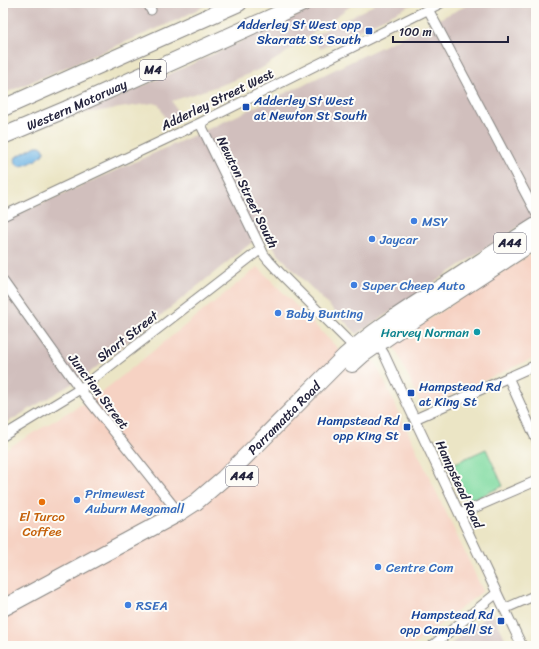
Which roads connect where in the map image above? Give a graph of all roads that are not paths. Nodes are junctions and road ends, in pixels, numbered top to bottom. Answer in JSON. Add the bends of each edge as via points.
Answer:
{"nodes":[{"id":1,"x":239,"y":3,"type":"edge"},
{"id":2,"x":303,"y":3,"type":"edge"},
{"id":3,"x":441,"y":3,"type":"edge"},
{"id":4,"x":428,"y":9,"type":"junction"},
{"id":5,"x":3,"y":108,"type":"edge"},
{"id":6,"x":200,"y":123,"type":"junction"},
{"id":7,"x":3,"y":136,"type":"edge"},
{"id":8,"x":536,"y":213,"type":"edge"},
{"id":9,"x":3,"y":216,"type":"edge"},
{"id":10,"x":536,"y":226,"type":"edge"},
{"id":11,"x":536,"y":240,"type":"edge"},
{"id":12,"x":261,"y":249,"type":"junction"},
{"id":13,"x":3,"y":281,"type":"edge"},
{"id":14,"x":375,"y":339,"type":"junction"},
{"id":15,"x":359,"y":351,"type":"junction"},
{"id":16,"x":536,"y":365,"type":"edge"},
{"id":17,"x":508,"y":377,"type":"junction"},
{"id":18,"x":80,"y":389,"type":"junction"},
{"id":19,"x":415,"y":419,"type":"junction"},
{"id":20,"x":3,"y":436,"type":"edge"},
{"id":21,"x":536,"y":439,"type":"edge"},
{"id":22,"x":536,"y":481,"type":"edge"},
{"id":23,"x":179,"y":514,"type":"junction"},
{"id":24,"x":460,"y":514,"type":"junction"},
{"id":25,"x":497,"y":593,"type":"junction"},
{"id":26,"x":536,"y":596,"type":"edge"},
{"id":27,"x":3,"y":608,"type":"edge"},
{"id":28,"x":504,"y":609,"type":"junction"},
{"id":29,"x":3,"y":620,"type":"edge"},
{"id":30,"x":432,"y":646,"type":"edge"},
{"id":31,"x":522,"y":646,"type":"edge"}],
"edges":[{"from":1,"to":5,"type":"highway","name":"Western Motorway","number":"M4"},
{"from":2,"to":7,"type":"highway","name":"Western Motorway","number":"M4"},
{"from":3,"to":4,"type":"street","name":"Adderley Street West"},
{"from":4,"to":6,"type":"street","name":"Adderley Street West"},
{"from":4,"to":8,"type":"street"},
{"from":6,"to":9,"type":"street","name":"Adderley Street West"},
{"from":6,"to":12,"type":"street","name":"Newton Street South"},
{"from":10,"to":14,"type":"highway","name":"Parramatta Road","number":"A44","via":[[425,297]]},
{"from":11,"to":14,"type":"highway","name":"Parramatta Road","number":"A44"},
{"from":12,"to":15,"type":"street","name":"Newton Street South","via":[[269,261]]},
{"from":12,"to":18,"type":"street","name":"Short Street"},
{"from":13,"to":18,"type":"street","name":"Junction Street"},
{"from":14,"to":15,"type":"highway","name":"Parramatta Road","number":"A44"},
{"from":14,"to":19,"type":"street","name":"Hampstead Road"},
{"from":15,"to":23,"type":"highway","name":"Parramatta Road","number":"A44","via":[[202,498]]},
{"from":15,"to":29,"type":"highway","name":"Parramatta Road","number":"A44","via":[[213,504],[179,526]]},
{"from":16,"to":17,"type":"street"},
{"from":17,"to":19,"type":"street"},
{"from":17,"to":21,"type":"street"},
{"from":18,"to":20,"type":"street","name":"Short Street"},
{"from":18,"to":23,"type":"street","name":"Junction Street"},
{"from":19,"to":24,"type":"street","name":"Hampstead Road"},
{"from":22,"to":24,"type":"street"},
{"from":23,"to":27,"type":"highway","name":"Parramatta Road","number":"A44"},
{"from":24,"to":25,"type":"street","name":"Hampstead Road"},
{"from":25,"to":28,"type":"street","name":"Hampstead Road"},
{"from":25,"to":30,"type":"street"},
{"from":26,"to":28,"type":"street"},
{"from":28,"to":31,"type":"street","name":"Hampstead Road"}]}
